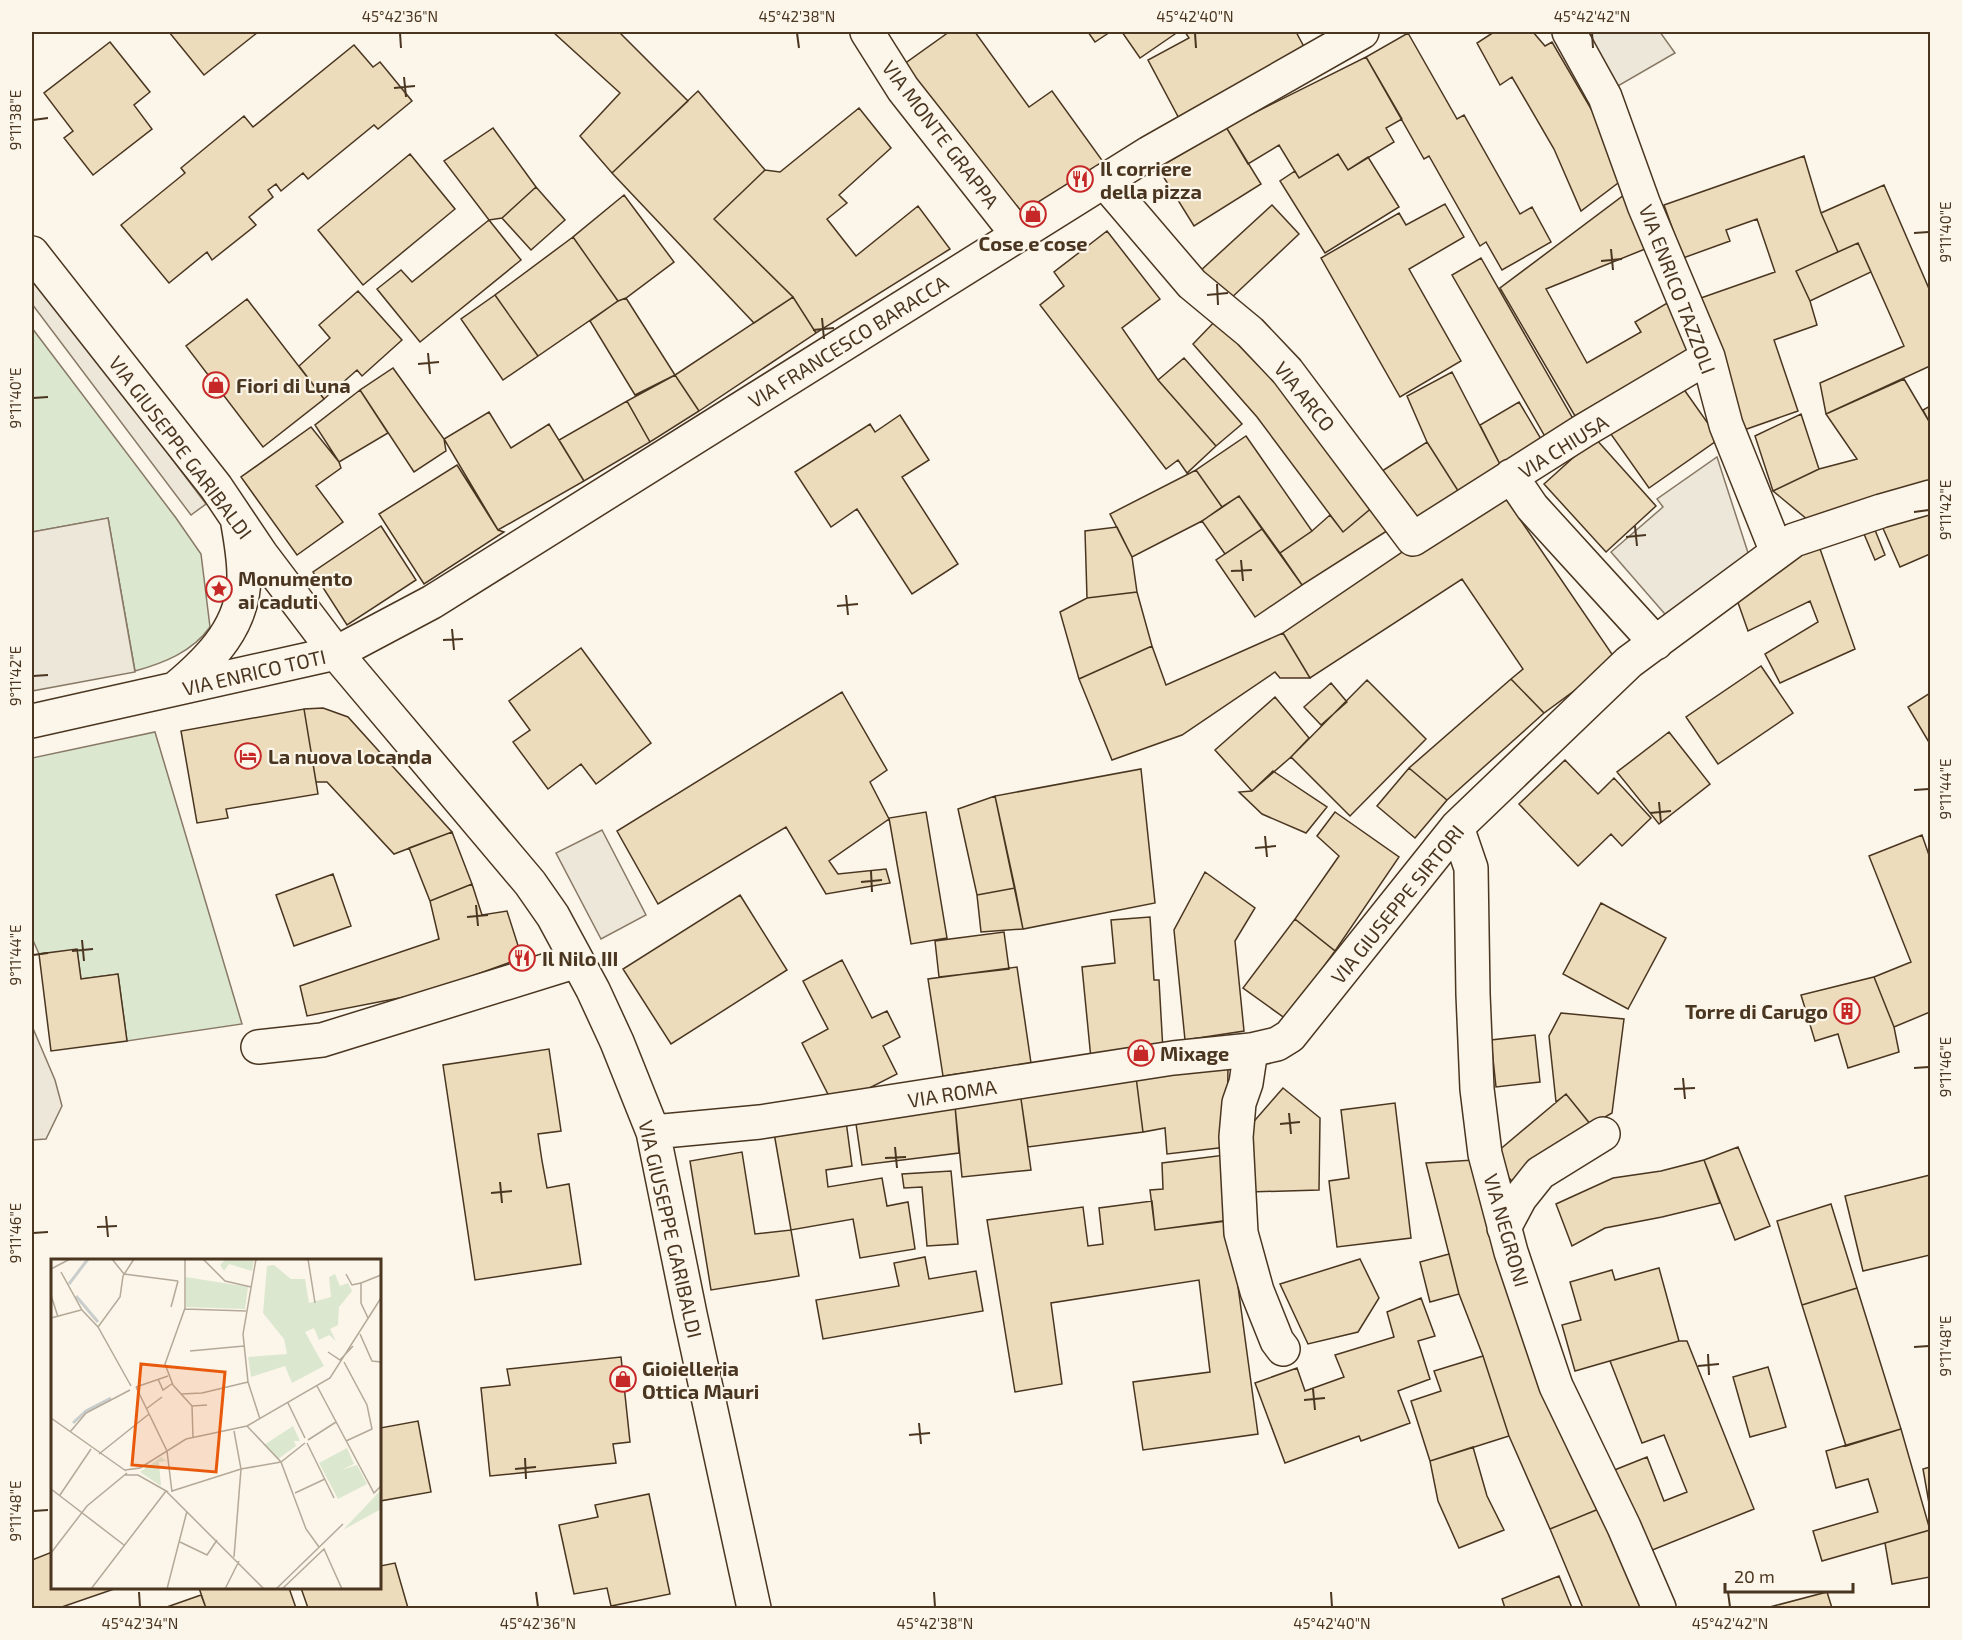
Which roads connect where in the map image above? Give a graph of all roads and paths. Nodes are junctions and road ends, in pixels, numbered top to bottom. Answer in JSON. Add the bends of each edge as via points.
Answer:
{"nodes":[{"id":1,"x":867,"y":32,"type":"edge"},
{"id":2,"x":1362,"y":32,"type":"edge"},
{"id":3,"x":1569,"y":32,"type":"edge"},
{"id":4,"x":1104,"y":181,"type":"junction"},
{"id":5,"x":1018,"y":235,"type":"junction"},
{"id":6,"x":32,"y":254,"type":"edge"},
{"id":7,"x":1708,"y":357,"type":"junction"},
{"id":8,"x":1512,"y":476,"type":"junction"},
{"id":9,"x":1930,"y":496,"type":"edge"},
{"id":10,"x":237,"y":518,"type":"junction"},
{"id":11,"x":1777,"y":552,"type":"junction"},
{"id":12,"x":1656,"y":643,"type":"junction"},
{"id":13,"x":336,"y":653,"type":"junction"},
{"id":14,"x":172,"y":691,"type":"junction"},
{"id":15,"x":32,"y":721,"type":"edge"},
{"id":16,"x":1457,"y":827,"type":"junction"},
{"id":17,"x":577,"y":961,"type":"junction"},
{"id":18,"x":258,"y":1047,"type":"dead end"},
{"id":19,"x":1251,"y":1050,"type":"junction"},
{"id":20,"x":653,"y":1132,"type":"junction"},
{"id":21,"x":1603,"y":1134,"type":"dead end"},
{"id":22,"x":1504,"y":1228,"type":"junction"},
{"id":23,"x":1283,"y":1348,"type":"dead end"},
{"id":24,"x":754,"y":1608,"type":"edge"},
{"id":25,"x":1659,"y":1608,"type":"edge"}],
"edges":[{"from":1,"to":5,"type":"street","name":"VIA MONTE GRAPPA","via":[[903,88]]},
{"from":2,"to":4,"type":"street","name":"VIA FRANCESCO BARACCA"},
{"from":3,"to":7,"type":"street","name":"VIA ENRICO TAZZOLI","via":[[1605,97],[1644,205]]},
{"from":4,"to":5,"type":"street","name":"VIA FRANCESCO BARACCA"},
{"from":4,"to":8,"type":"street","name":"VIA ARCO","via":[[1192,284],[1250,332],[1287,371],[1413,538]]},
{"from":5,"to":13,"type":"street","name":"VIA FRANCESCO BARACCA","via":[[432,602]]},
{"from":6,"to":10,"type":"street","name":"VIA GIUSEPPE GARIBALDI"},
{"from":7,"to":8,"type":"street","name":"VIA CHIUSA"},
{"from":7,"to":11,"type":"street","name":"VIA ENRICO TAZZOLI","via":[[1726,425]]},
{"from":8,"to":12,"type":"street","name":"VIA CHIUSA","via":[[1532,507]]},
{"from":9,"to":11,"type":"street","name":"VIA GIUSEPPE SIRTORI","via":[[1794,540]]},
{"from":10,"to":13,"type":"street","name":"VIA GIUSEPPE GARIBALDI"},
{"from":10,"to":14,"type":"street","name":"VIA ENRICO TOTI","via":[[244,576],[242,603],[235,622],[201,667]]},
{"from":11,"to":12,"type":"street","name":"VIA GIUSEPPE SIRTORI"},
{"from":12,"to":16,"type":"street","name":"VIA GIUSEPPE SIRTORI","via":[[1629,662]]},
{"from":13,"to":14,"type":"street","name":"VIA ENRICO TOTI"},
{"from":13,"to":17,"type":"street","name":"VIA GIUSEPPE GARIBALDI","via":[[524,875],[553,916]]},
{"from":14,"to":15,"type":"street","name":"VIA ENRICO TOTI"},
{"from":16,"to":19,"type":"street","name":"VIA GIUSEPPE SIRTORI","via":[[1290,1036]]},
{"from":16,"to":22,"type":"street","name":"VIA NEGRONI","via":[[1471,868],[1477,1089],[1485,1154]]},
{"from":17,"to":18,"type":"street","via":[[322,1040]]},
{"from":17,"to":20,"type":"street","name":"VIA GIUSEPPE GARIBALDI","via":[[617,1042]]},
{"from":19,"to":20,"type":"street","name":"VIA ROMA","via":[[1173,1058],[760,1122]]},
{"from":19,"to":23,"type":"street","via":[[1236,1137],[1241,1233],[1257,1291]]},
{"from":20,"to":24,"type":"street","name":"VIA GIUSEPPE GARIBALDI"},
{"from":21,"to":22,"type":"street","via":[[1540,1173],[1520,1198]]},
{"from":22,"to":25,"type":"street","name":"VIA NEGRONI","via":[[1556,1386]]}]}
